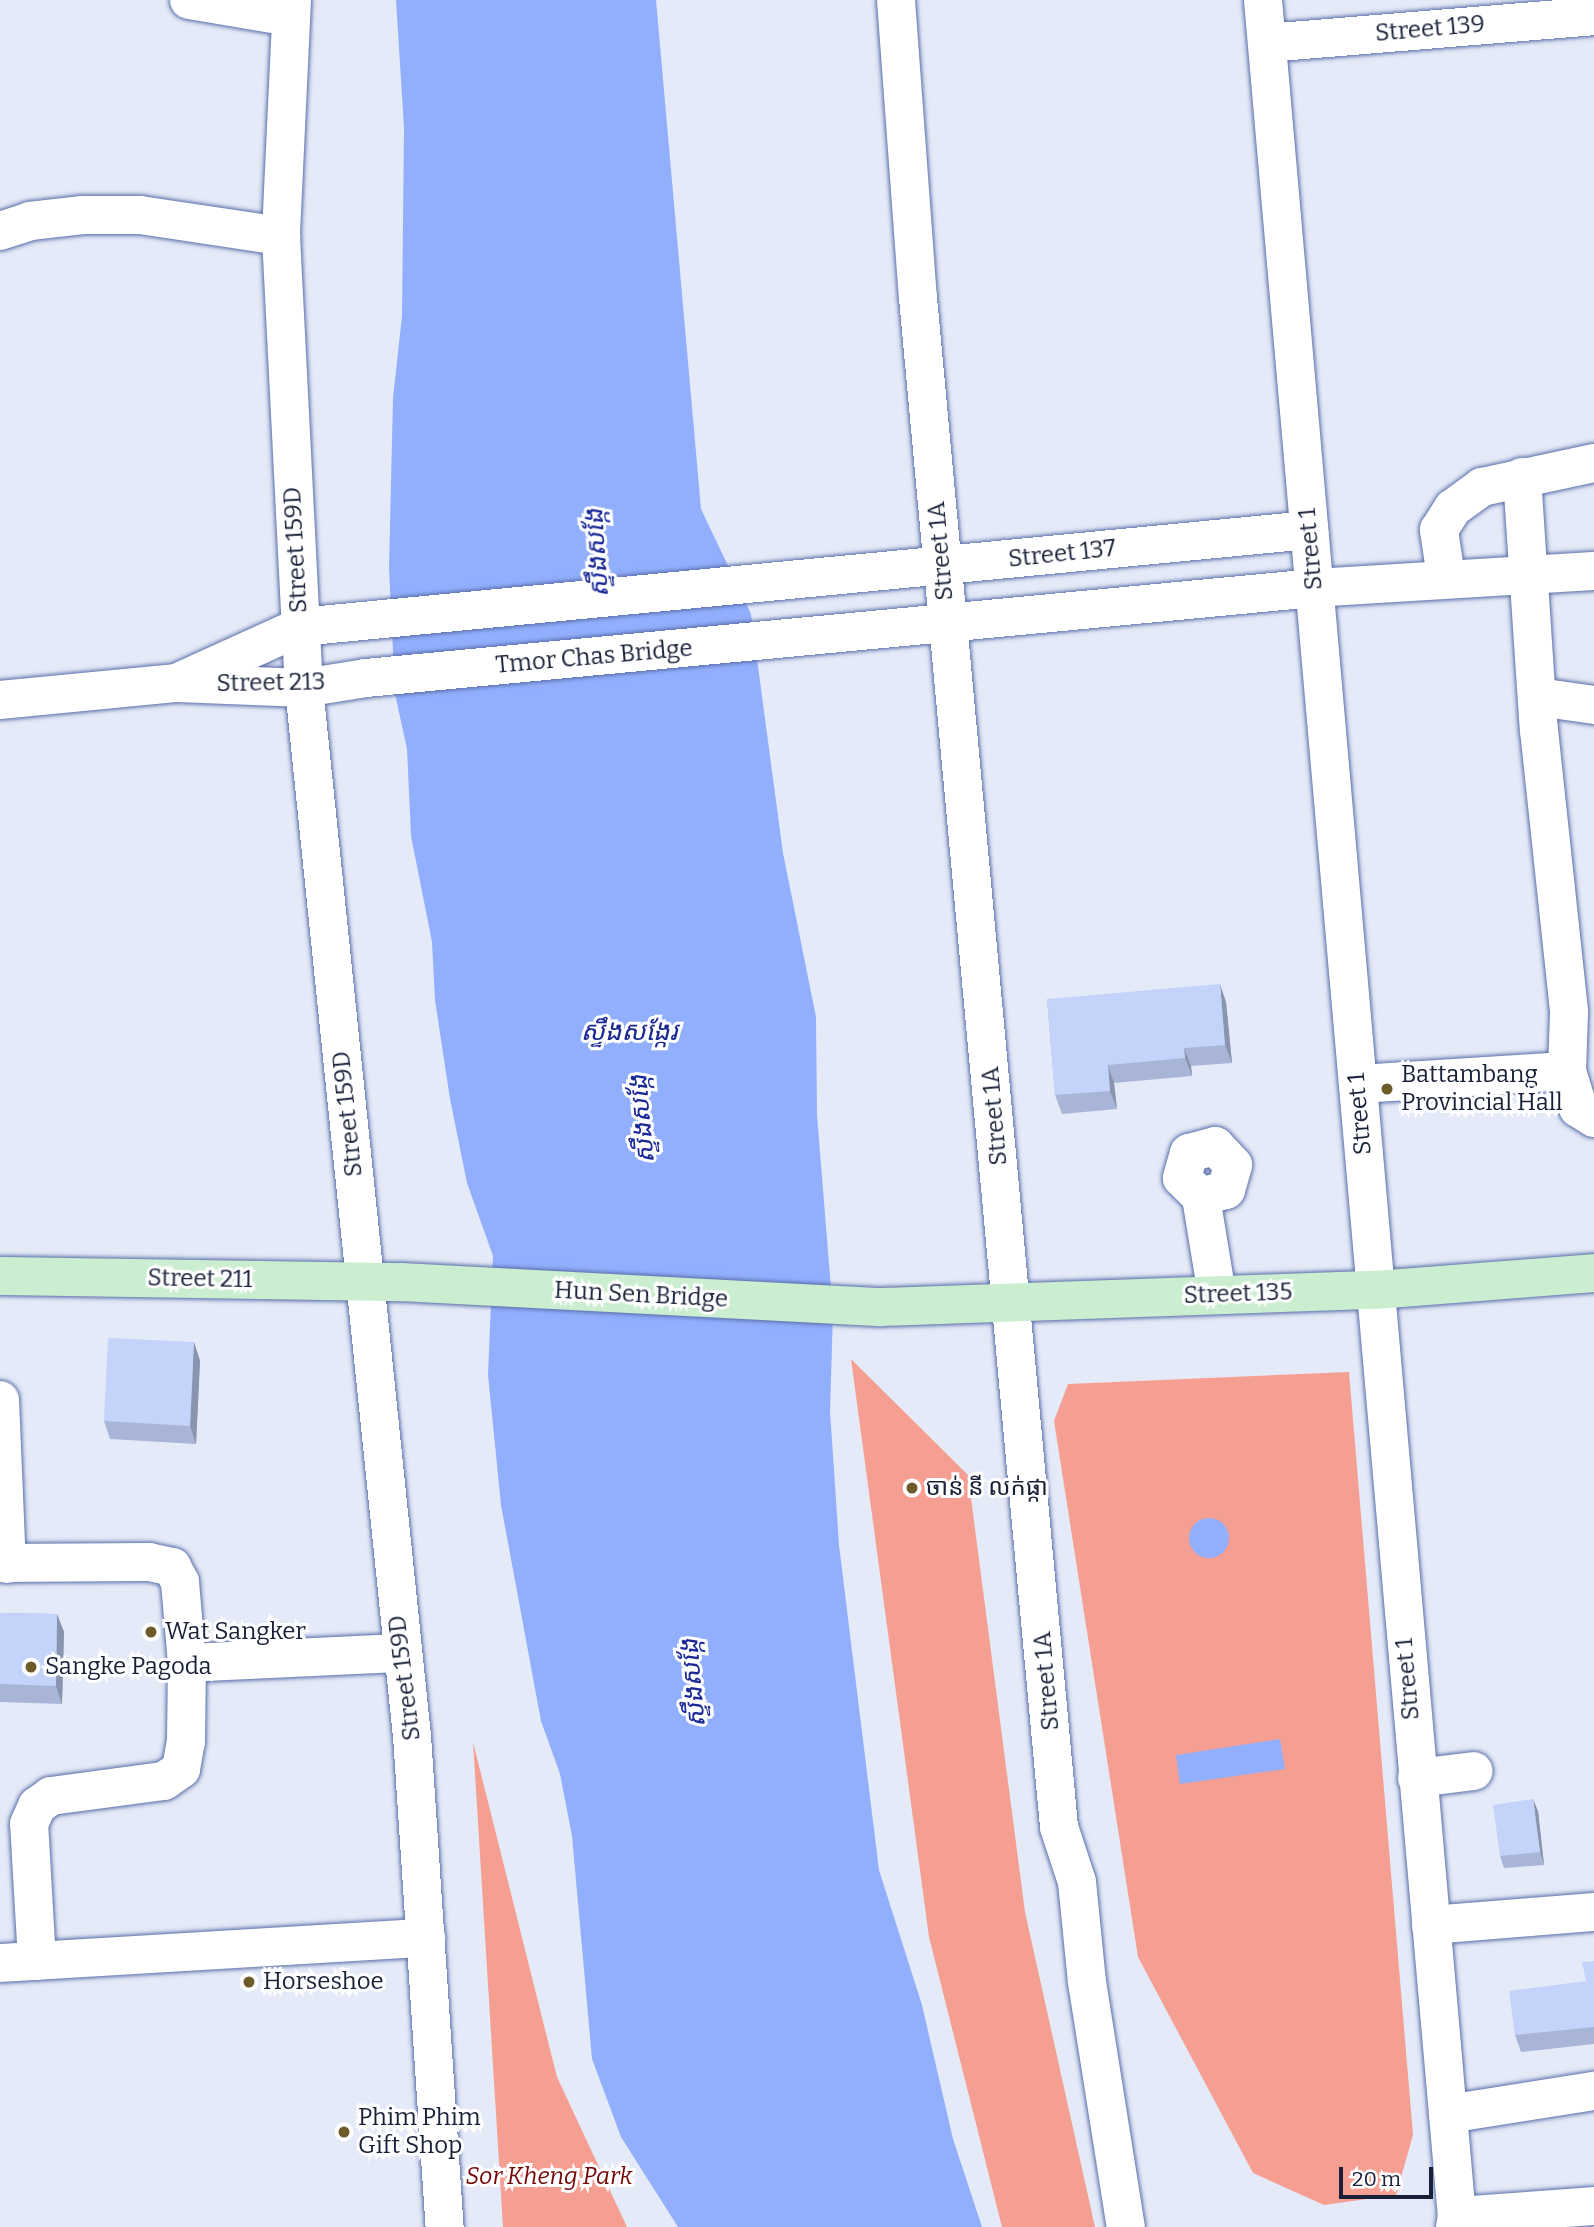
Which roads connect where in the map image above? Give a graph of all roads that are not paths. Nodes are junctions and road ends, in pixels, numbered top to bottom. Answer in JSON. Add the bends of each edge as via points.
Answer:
{"nodes":[{"id":1,"x":189,"y":0,"type":"edge"},
{"id":2,"x":895,"y":0,"type":"edge"},
{"id":3,"x":1263,"y":0,"type":"edge"},
{"id":4,"x":291,"y":9,"type":"edge"},
{"id":5,"x":1594,"y":16,"type":"edge"},
{"id":6,"x":1267,"y":43,"type":"junction"},
{"id":7,"x":0,"y":231,"type":"edge"},
{"id":8,"x":281,"y":236,"type":"junction"},
{"id":9,"x":1594,"y":463,"type":"edge"},
{"id":10,"x":1522,"y":477,"type":"junction"},
{"id":11,"x":1309,"y":530,"type":"junction"},
{"id":12,"x":943,"y":565,"type":"junction"},
{"id":13,"x":1594,"y":571,"type":"edge"},
{"id":14,"x":1528,"y":574,"type":"junction"},
{"id":15,"x":1446,"y":577,"type":"junction"},
{"id":16,"x":1314,"y":588,"type":"junction"},
{"id":17,"x":363,"y":619,"type":"joint"},
{"id":18,"x":948,"y":625,"type":"junction"},
{"id":19,"x":300,"y":627,"type":"junction"},
{"id":20,"x":366,"y":678,"type":"joint"},
{"id":21,"x":177,"y":683,"type":"junction"},
{"id":22,"x":304,"y":688,"type":"junction"},
{"id":23,"x":1538,"y":697,"type":"junction"},
{"id":24,"x":0,"y":700,"type":"edge"},
{"id":25,"x":1594,"y":705,"type":"edge"},
{"id":26,"x":1581,"y":1010,"type":"edge"},
{"id":27,"x":1567,"y":1071,"type":"junction"},
{"id":28,"x":1358,"y":1084,"type":"junction"},
{"id":29,"x":1594,"y":1118,"type":"edge"},
{"id":30,"x":1201,"y":1197,"type":"dead end"},
{"id":31,"x":1594,"y":1273,"type":"edge"},
{"id":32,"x":0,"y":1276,"type":"edge"},
{"id":33,"x":383,"y":1282,"type":"junction"},
{"id":34,"x":1375,"y":1290,"type":"junction"},
{"id":35,"x":1217,"y":1295,"type":"junction"},
{"id":36,"x":1013,"y":1302,"type":"junction"},
{"id":37,"x":881,"y":1307,"type":"joint"},
{"id":38,"x":0,"y":1400,"type":"edge"},
{"id":39,"x":4,"y":1564,"type":"edge"},
{"id":40,"x":401,"y":1653,"type":"junction"},
{"id":41,"x":187,"y":1663,"type":"junction"},
{"id":42,"x":1474,"y":1771,"type":"dead end"},
{"id":43,"x":1417,"y":1778,"type":"junction"},
{"id":44,"x":1594,"y":1912,"type":"edge"},
{"id":45,"x":1431,"y":1925,"type":"junction"},
{"id":46,"x":426,"y":1938,"type":"junction"},
{"id":47,"x":18,"y":1962,"type":"edge"},
{"id":48,"x":1594,"y":2091,"type":"edge"},
{"id":49,"x":1448,"y":2114,"type":"junction"},
{"id":50,"x":1594,"y":2206,"type":"edge"},
{"id":51,"x":1456,"y":2221,"type":"edge"},
{"id":52,"x":445,"y":2227,"type":"edge"},
{"id":53,"x":1126,"y":2227,"type":"edge"}],
"edges":[{"from":1,"to":4,"type":"street"},
{"from":2,"to":12,"type":"street","name":"Street 1A"},
{"from":3,"to":6,"type":"street","name":"Street 1"},
{"from":4,"to":8,"type":"street","name":"Street 159D"},
{"from":5,"to":6,"type":"street","name":"Street 139"},
{"from":6,"to":11,"type":"street","name":"Street 1"},
{"from":7,"to":8,"type":"street","via":[[30,221],[140,215]]},
{"from":8,"to":19,"type":"street","name":"Street 159D"},
{"from":9,"to":10,"type":"street"},
{"from":10,"to":14,"type":"street"},
{"from":10,"to":15,"type":"street","via":[[1482,487],[1452,508],[1439,530]]},
{"from":11,"to":12,"type":"street","name":"Street 137"},
{"from":11,"to":16,"type":"street","name":"Street 1"},
{"from":12,"to":17,"type":"street","name":"Street 137"},
{"from":12,"to":18,"type":"street","name":"Street 1A"},
{"from":13,"to":14,"type":"street"},
{"from":14,"to":15,"type":"street"},
{"from":14,"to":23,"type":"street"},
{"from":15,"to":16,"type":"street"},
{"from":16,"to":18,"type":"street"},
{"from":16,"to":28,"type":"street","name":"Street 1"},
{"from":17,"to":19,"type":"street","name":"Street 213"},
{"from":18,"to":20,"type":"street","name":"Tmor Chas Bridge"},
{"from":18,"to":36,"type":"street","name":"Street 1A"},
{"from":19,"to":21,"type":"street","name":"Street 213"},
{"from":19,"to":22,"type":"street","name":"Street 159D"},
{"from":20,"to":22,"type":"street","name":"Street 213"},
{"from":21,"to":22,"type":"street","name":"Street 213"},
{"from":21,"to":24,"type":"street","name":"Street 213"},
{"from":22,"to":33,"type":"street","name":"Street 159D"},
{"from":23,"to":25,"type":"street"},
{"from":23,"to":26,"type":"street"},
{"from":26,"to":27,"type":"street"},
{"from":27,"to":28,"type":"street"},
{"from":27,"to":29,"type":"street","via":[[1578,1108]]},
{"from":28,"to":34,"type":"street","name":"Street 1"},
{"from":30,"to":35,"type":"street"},
{"from":31,"to":34,"type":"main road","name":"Street 135"},
{"from":32,"to":33,"type":"main road","name":"Street 211"},
{"from":33,"to":37,"type":"main road","name":"Hun Sen Bridge"},
{"from":33,"to":40,"type":"street","name":"Street 159D"},
{"from":34,"to":35,"type":"main road","name":"Street 135"},
{"from":34,"to":43,"type":"street","name":"Street 1"},
{"from":35,"to":36,"type":"main road","name":"Street 135"},
{"from":36,"to":37,"type":"main road","name":"Street 135"},
{"from":36,"to":53,"type":"street","name":"Street 1A","via":[[1059,1827],[1077,1882],[1087,1982]]},
{"from":38,"to":39,"type":"street"},
{"from":39,"to":41,"type":"street","via":[[149,1562],[173,1567],[180,1582]]},
{"from":40,"to":41,"type":"street"},
{"from":40,"to":46,"type":"street","name":"Street 159D","via":[[412,1736]]},
{"from":41,"to":47,"type":"street","via":[[181,1769],[164,1781],[51,1796],[37,1806],[29,1824]]},
{"from":42,"to":43,"type":"street"},
{"from":43,"to":45,"type":"street","name":"Street 1"},
{"from":44,"to":45,"type":"street"},
{"from":45,"to":49,"type":"street","name":"Street 1"},
{"from":46,"to":47,"type":"street"},
{"from":46,"to":52,"type":"street","name":"Street 159D"},
{"from":48,"to":49,"type":"street"},
{"from":49,"to":51,"type":"street","name":"Street 1"},
{"from":50,"to":51,"type":"street"}]}
